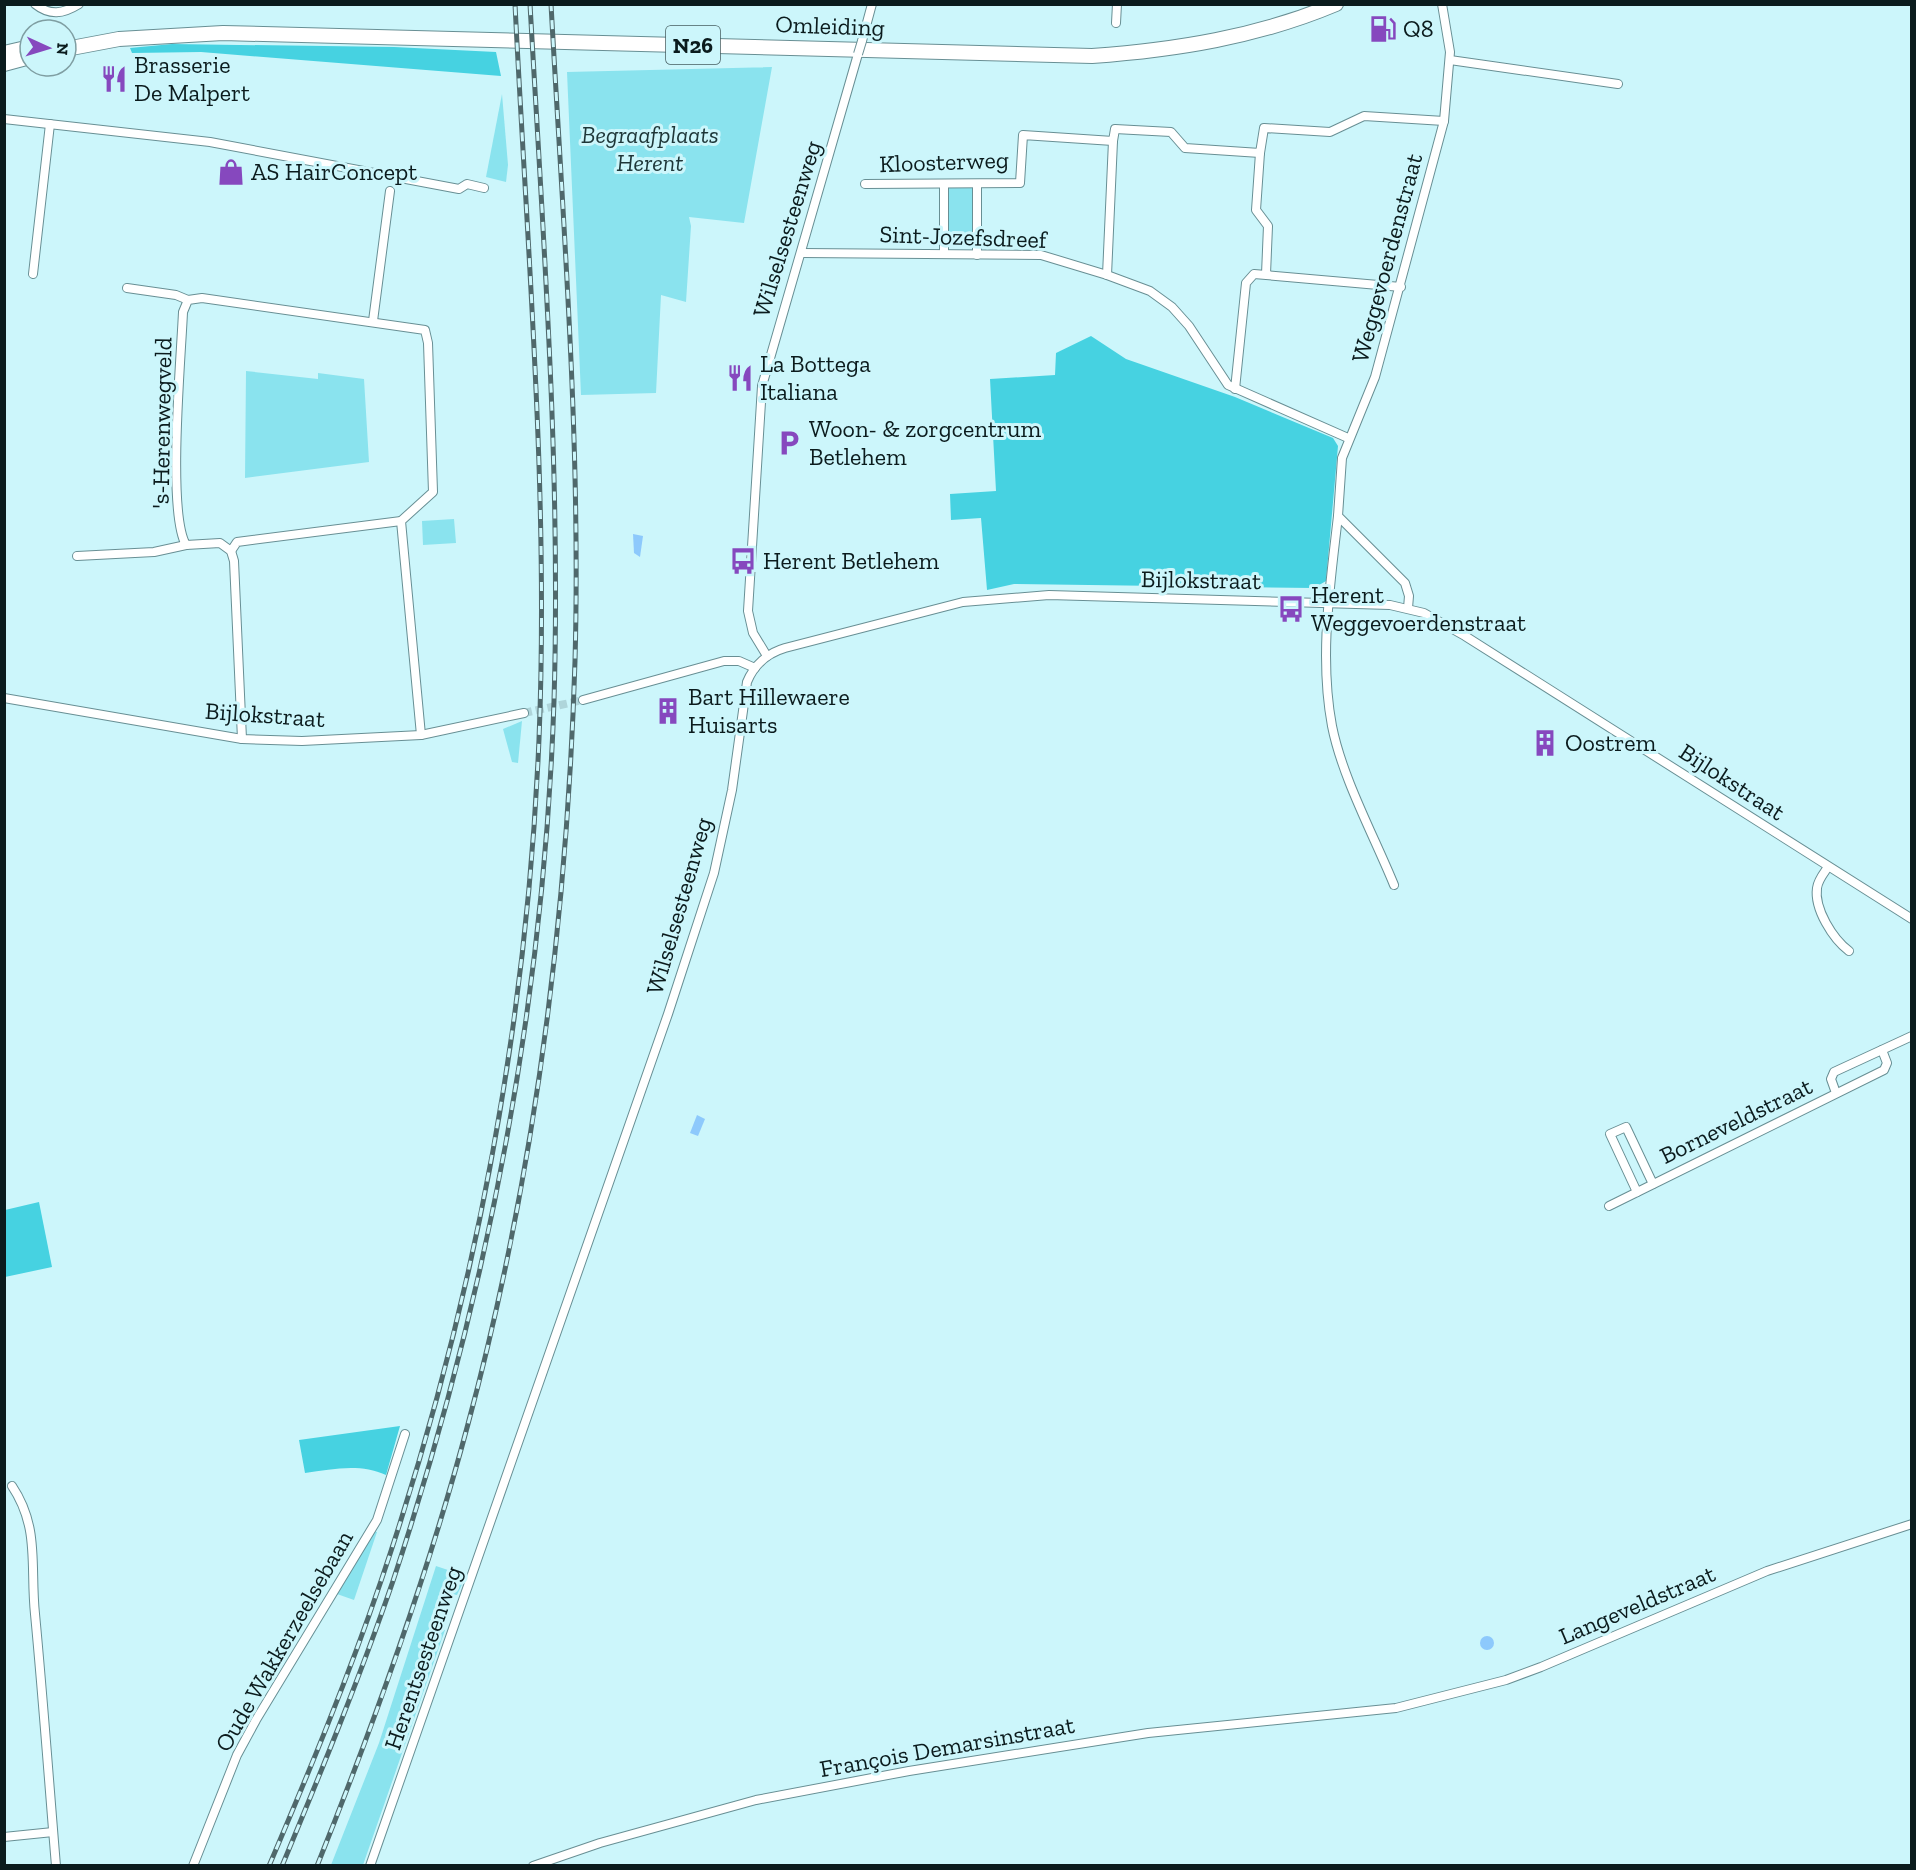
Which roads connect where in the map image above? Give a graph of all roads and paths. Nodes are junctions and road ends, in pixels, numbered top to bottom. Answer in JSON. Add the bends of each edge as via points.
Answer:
{"nodes":[{"id":1,"x":35,"y":4,"type":"edge"},
{"id":2,"x":79,"y":4,"type":"edge"},
{"id":3,"x":872,"y":4,"type":"edge"},
{"id":4,"x":1117,"y":4,"type":"edge"},
{"id":5,"x":1309,"y":4,"type":"edge"},
{"id":6,"x":1336,"y":4,"type":"edge"},
{"id":7,"x":1442,"y":4,"type":"edge"},
{"id":8,"x":1116,"y":23,"type":"dead end"},
{"id":9,"x":78,"y":38,"type":"edge"},
{"id":10,"x":78,"y":47,"type":"edge"},
{"id":11,"x":1450,"y":60,"type":"junction"},
{"id":12,"x":1618,"y":84,"type":"dead end"},
{"id":13,"x":4,"y":119,"type":"edge"},
{"id":14,"x":1444,"y":121,"type":"junction"},
{"id":15,"x":50,"y":124,"type":"junction"},
{"id":16,"x":1113,"y":141,"type":"junction"},
{"id":17,"x":1260,"y":153,"type":"junction"},
{"id":18,"x":866,"y":184,"type":"dead end"},
{"id":19,"x":944,"y":184,"type":"junction"},
{"id":20,"x":976,"y":184,"type":"junction"},
{"id":21,"x":484,"y":188,"type":"dead end"},
{"id":22,"x":390,"y":191,"type":"dead end"},
{"id":23,"x":802,"y":253,"type":"junction"},
{"id":24,"x":944,"y":254,"type":"junction"},
{"id":25,"x":977,"y":255,"type":"junction"},
{"id":26,"x":33,"y":274,"type":"dead end"},
{"id":27,"x":1266,"y":274,"type":"junction"},
{"id":28,"x":1107,"y":275,"type":"junction"},
{"id":29,"x":1401,"y":287,"type":"junction"},
{"id":30,"x":127,"y":288,"type":"dead end"},
{"id":31,"x":188,"y":300,"type":"junction"},
{"id":32,"x":373,"y":321,"type":"junction"},
{"id":33,"x":1235,"y":389,"type":"junction"},
{"id":34,"x":1348,"y":438,"type":"junction"},
{"id":35,"x":1338,"y":516,"type":"junction"},
{"id":36,"x":401,"y":521,"type":"junction"},
{"id":37,"x":186,"y":545,"type":"junction"},
{"id":38,"x":231,"y":551,"type":"junction"},
{"id":39,"x":77,"y":556,"type":"dead end"},
{"id":40,"x":1327,"y":603,"type":"junction"},
{"id":41,"x":1408,"y":608,"type":"junction"},
{"id":42,"x":767,"y":656,"type":"junction"},
{"id":43,"x":754,"y":668,"type":"junction"},
{"id":44,"x":4,"y":698,"type":"edge"},
{"id":45,"x":583,"y":700,"type":"tunnel mouth"},
{"id":46,"x":524,"y":713,"type":"tunnel mouth"},
{"id":47,"x":422,"y":735,"type":"junction"},
{"id":48,"x":242,"y":739,"type":"junction"},
{"id":49,"x":1828,"y":867,"type":"junction"},
{"id":50,"x":1394,"y":885,"type":"dead end"},
{"id":51,"x":1911,"y":920,"type":"edge"},
{"id":52,"x":1849,"y":951,"type":"dead end"},
{"id":53,"x":1911,"y":1036,"type":"edge"},
{"id":54,"x":1882,"y":1050,"type":"junction"},
{"id":55,"x":1836,"y":1093,"type":"junction"},
{"id":56,"x":1653,"y":1184,"type":"junction"},
{"id":57,"x":1637,"y":1192,"type":"junction"},
{"id":58,"x":1609,"y":1206,"type":"dead end"},
{"id":59,"x":405,"y":1434,"type":"dead end"},
{"id":60,"x":512,"y":1462,"type":"joint"},
{"id":61,"x":12,"y":1485,"type":"dead end"},
{"id":62,"x":1911,"y":1524,"type":"edge"},
{"id":63,"x":1375,"y":1710,"type":"joint"},
{"id":64,"x":53,"y":1832,"type":"junction"},
{"id":65,"x":4,"y":1837,"type":"edge"},
{"id":66,"x":56,"y":1866,"type":"edge"},
{"id":67,"x":193,"y":1866,"type":"edge"},
{"id":68,"x":370,"y":1866,"type":"edge"},
{"id":69,"x":533,"y":1866,"type":"edge"}],
"edges":[{"from":1,"to":2,"type":"street","via":[[57,14]]},
{"from":3,"to":23,"type":"street","name":"Wilselsesteenweg","bridge":true},
{"from":4,"to":8,"type":"street"},
{"from":5,"to":9,"type":"main road","name":"Omleiding","number":"N26","via":[[1257,22],[1170,40],[1063,49],[224,25],[117,31]]},
{"from":6,"to":10,"type":"main road","name":"Omleiding","number":"N26","via":[[1231,37],[1092,56],[223,33],[127,38]]},
{"from":7,"to":11,"type":"street","name":"Weggevoerdenstraat"},
{"from":11,"to":12,"type":"street"},
{"from":11,"to":14,"type":"street","name":"Weggevoerdenstraat"},
{"from":13,"to":15,"type":"street"},
{"from":14,"to":17,"type":"street","via":[[1364,116],[1330,132],[1264,128]]},
{"from":14,"to":29,"type":"street","name":"Weggevoerdenstraat"},
{"from":15,"to":21,"type":"street","via":[[210,142],[459,189],[467,184]]},
{"from":15,"to":26,"type":"street"},
{"from":16,"to":17,"type":"street","via":[[1114,129],[1171,132],[1185,148]]},
{"from":16,"to":20,"type":"street","name":"Kloosterweg","via":[[1023,135],[1020,183]]},
{"from":16,"to":28,"type":"street"},
{"from":17,"to":27,"type":"street","via":[[1256,210],[1268,226]]},
{"from":18,"to":19,"type":"street","name":"Kloosterweg"},
{"from":19,"to":20,"type":"street","name":"Kloosterweg"},
{"from":19,"to":24,"type":"street"},
{"from":20,"to":25,"type":"street"},
{"from":22,"to":32,"type":"street"},
{"from":23,"to":24,"type":"street","name":"Sint-Jozefsdreef"},
{"from":23,"to":42,"type":"street","name":"Wilselsesteenweg","via":[[768,362],[758,418],[748,611],[753,633]]},
{"from":24,"to":25,"type":"street","name":"Sint-Jozefsdreef"},
{"from":25,"to":28,"type":"street","name":"Sint-Jozefsdreef","via":[[1041,255]]},
{"from":27,"to":29,"type":"street"},
{"from":27,"to":33,"type":"street","via":[[1254,274],[1246,283]]},
{"from":28,"to":33,"type":"street","name":"Sint-Jozefsdreef","via":[[1150,291],[1172,307]]},
{"from":29,"to":34,"type":"street","name":"Weggevoerdenstraat","via":[[1375,377]]},
{"from":30,"to":31,"type":"street"},
{"from":31,"to":32,"type":"street","via":[[202,298]]},
{"from":31,"to":37,"type":"street","name":"'s-Herenwegveld","via":[[183,312],[177,481],[181,535]]},
{"from":32,"to":36,"type":"street","via":[[425,330],[428,343],[433,492]]},
{"from":33,"to":34,"type":"street","name":"Sint-Jozefsdreef"},
{"from":34,"to":35,"type":"street","name":"Weggevoerdenstraat","via":[[1342,458]]},
{"from":35,"to":40,"type":"street","name":"Weggevoerdenstraat"},
{"from":35,"to":41,"type":"street","via":[[1405,583],[1410,596]]},
{"from":36,"to":38,"type":"street","via":[[237,542]]},
{"from":36,"to":47,"type":"street"},
{"from":37,"to":38,"type":"street","via":[[220,543]]},
{"from":37,"to":39,"type":"street","via":[[154,552]]},
{"from":38,"to":48,"type":"street"},
{"from":40,"to":41,"type":"street","name":"Bijlokstraat"},
{"from":40,"to":42,"type":"street","name":"Bijlokstraat","via":[[1048,595],[991,598],[892,619]]},
{"from":40,"to":50,"type":"street","name":"Weggevoerdenstraat","via":[[1332,726],[1340,755]]},
{"from":41,"to":49,"type":"street","name":"Bijlokstraat","via":[[1465,636]]},
{"from":42,"to":43,"type":"street","name":"Wilselsesteenweg"},
{"from":43,"to":45,"type":"street","via":[[739,661],[724,661]]},
{"from":43,"to":60,"type":"street","name":"Wilselsesteenweg","via":[[744,693],[732,790],[714,873]]},
{"from":44,"to":48,"type":"street","name":"Bijlokstraat"},
{"from":46,"to":47,"type":"street","name":"Bijlokstraat"},
{"from":47,"to":48,"type":"street","name":"Bijlokstraat","via":[[302,741]]},
{"from":49,"to":51,"type":"street","name":"Bijlokstraat"},
{"from":49,"to":52,"type":"street","via":[[1818,883],[1819,907],[1836,938]]},
{"from":53,"to":54,"type":"street","name":"Borneveldstraat"},
{"from":54,"to":55,"type":"street","name":"Borneveldstraat","via":[[1887,1063],[1884,1070]]},
{"from":54,"to":55,"type":"street","name":"Borneveldstraat","via":[[1834,1072],[1831,1079]]},
{"from":55,"to":56,"type":"street","name":"Borneveldstraat"},
{"from":56,"to":57,"type":"street","name":"Borneveldstraat"},
{"from":56,"to":57,"type":"street","name":"Borneveldstraat","via":[[1626,1127],[1610,1134]]},
{"from":57,"to":58,"type":"street","name":"Borneveldstraat"},
{"from":59,"to":67,"type":"street","name":"Oude Wakkerzeelsebaan","via":[[377,1520],[237,1755]]},
{"from":60,"to":68,"type":"street","name":"Herentsesteenweg"},
{"from":61,"to":64,"type":"street","via":[[32,1529],[33,1599]]},
{"from":62,"to":63,"type":"street","name":"Langeveldstraat","via":[[1767,1571],[1506,1680]]},
{"from":63,"to":69,"type":"street","name":"François Demarsinstraat","via":[[1148,1733],[909,1771],[687,1817]]},
{"from":64,"to":65,"type":"street"},
{"from":64,"to":66,"type":"street"}]}
